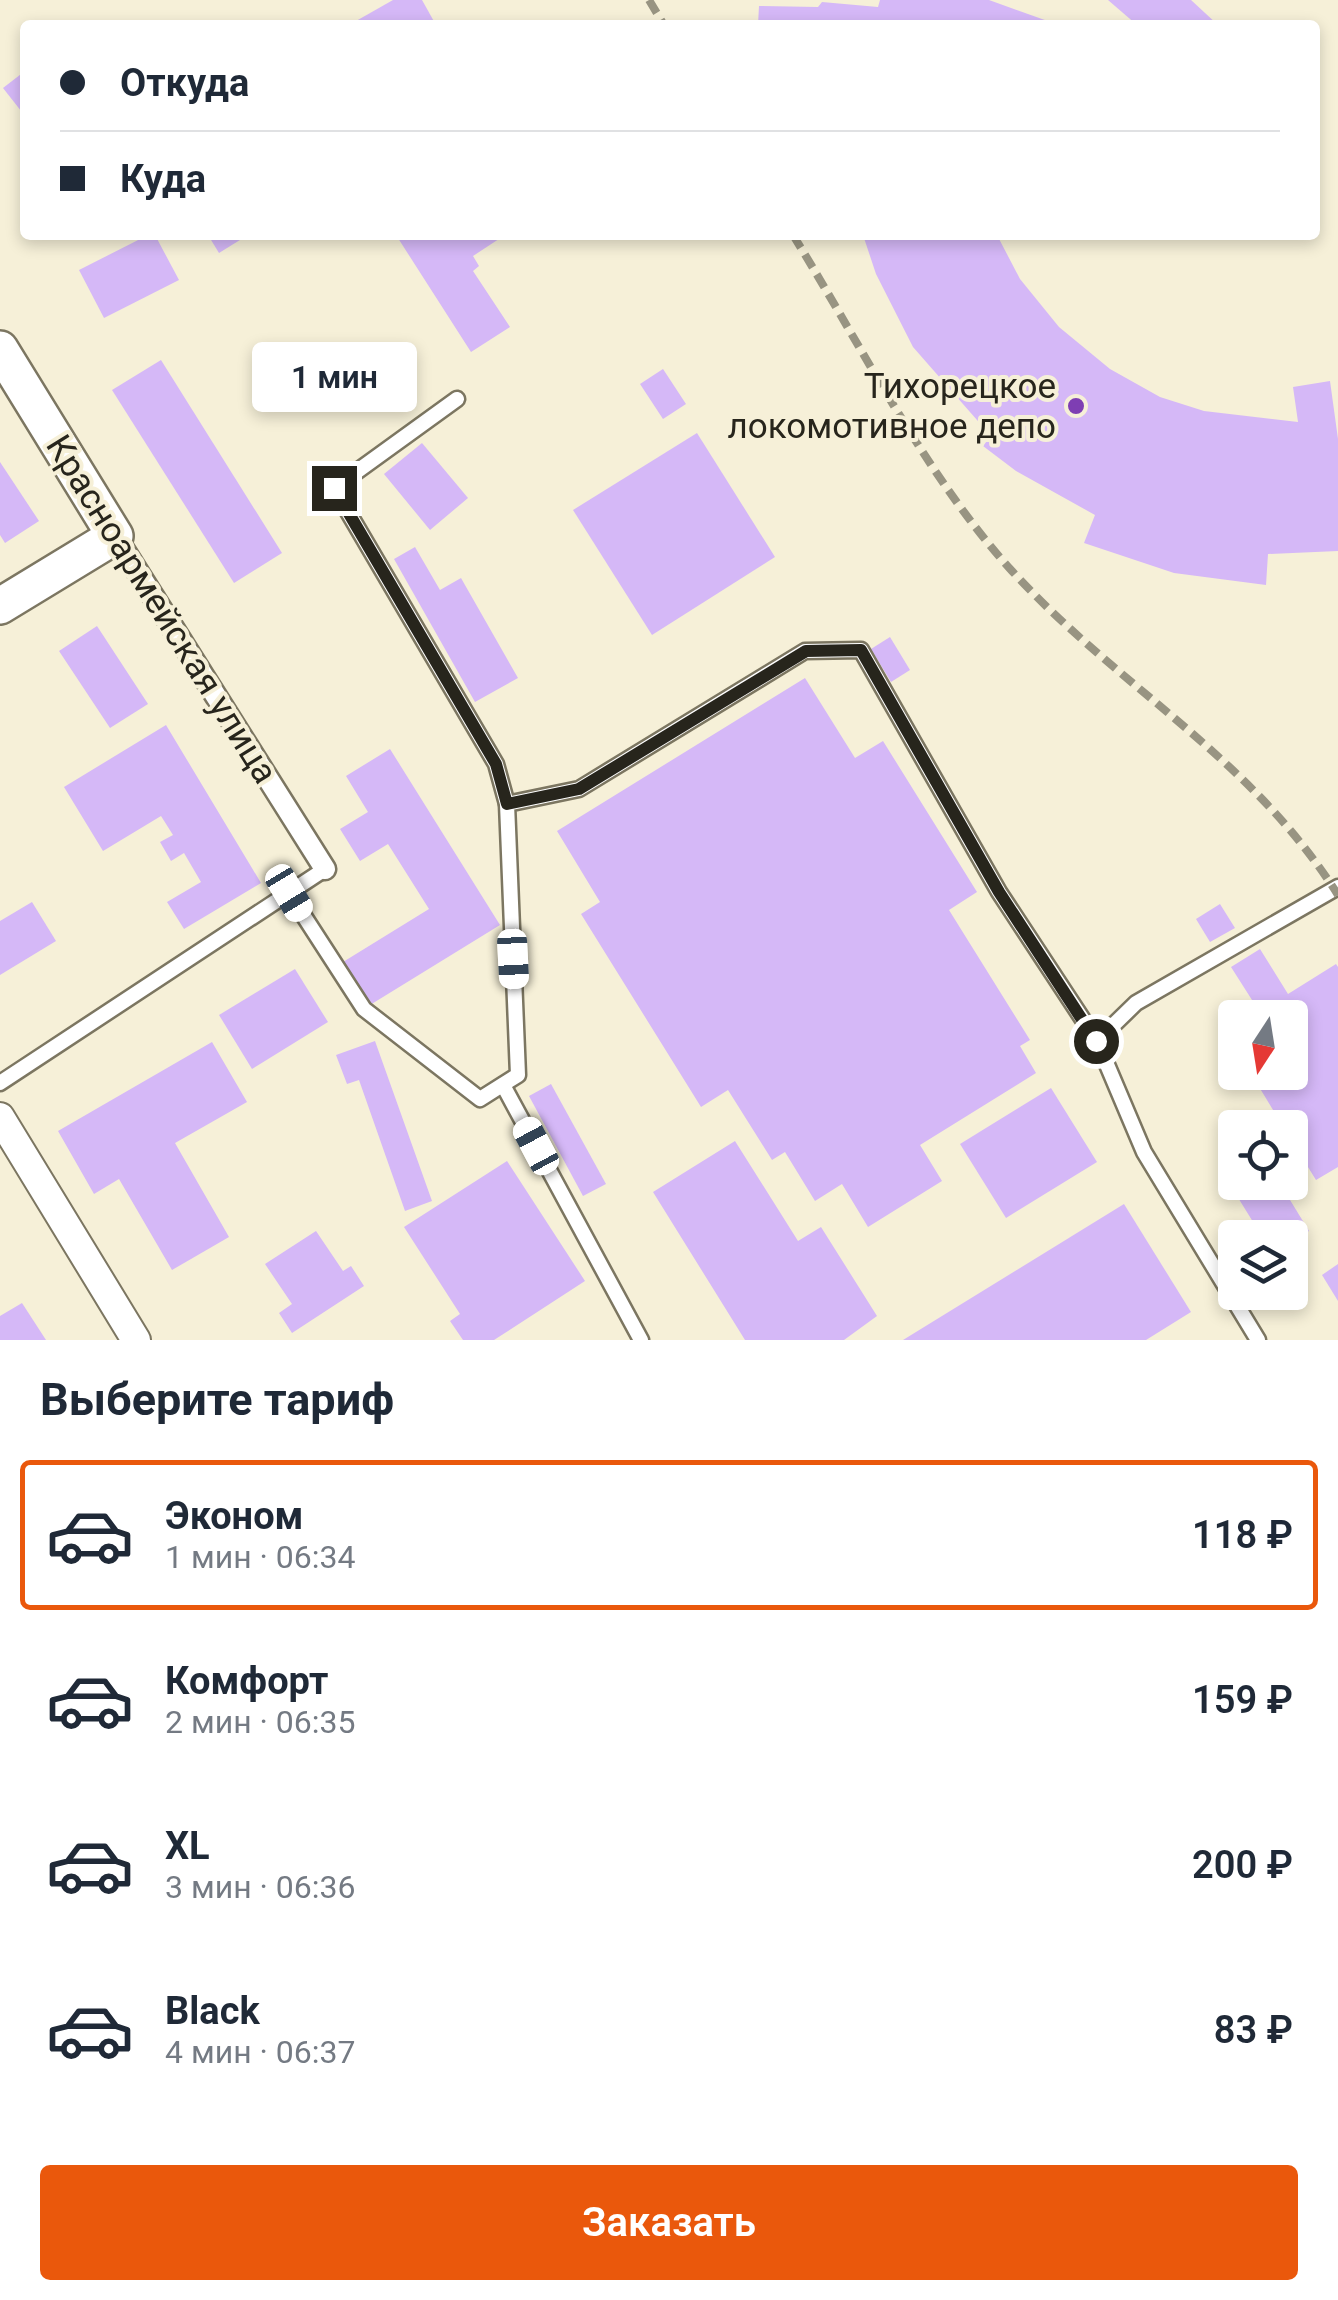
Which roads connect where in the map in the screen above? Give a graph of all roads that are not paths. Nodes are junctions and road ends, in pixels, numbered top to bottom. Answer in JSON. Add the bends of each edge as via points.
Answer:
{"nodes":[{"id":1,"x":0,"y":349,"type":"edge"},
{"id":2,"x":457,"y":399,"type":"dead end"},
{"id":3,"x":115,"y":536,"type":"junction"},
{"id":4,"x":0,"y":606,"type":"edge"},
{"id":5,"x":507,"y":804,"type":"junction"},
{"id":6,"x":325,"y":869,"type":"joint"},
{"id":7,"x":1338,"y":886,"type":"edge"},
{"id":8,"x":289,"y":893,"type":"junction"},
{"id":9,"x":1096,"y":1041,"type":"junction"},
{"id":10,"x":0,"y":1083,"type":"edge"},
{"id":11,"x":503,"y":1085,"type":"junction"},
{"id":12,"x":0,"y":1117,"type":"edge"},
{"id":13,"x":136,"y":1340,"type":"edge"},
{"id":14,"x":641,"y":1340,"type":"edge"},
{"id":15,"x":1258,"y":1340,"type":"edge"}],
"edges":[{"from":1,"to":3,"type":"street","name":"Красноармейская улица"},
{"from":2,"to":5,"type":"lane","via":[[334,488],[496,764]]},
{"from":3,"to":4,"type":"street"},
{"from":3,"to":6,"type":"street","name":"Красноармейская улица"},
{"from":5,"to":9,"type":"lane","via":[[579,789],[806,651],[861,650],[999,892]]},
{"from":5,"to":11,"type":"lane","via":[[518,1075]]},
{"from":6,"to":8,"type":"lane"},
{"from":7,"to":9,"type":"lane","via":[[1136,1003]]},
{"from":8,"to":10,"type":"lane"},
{"from":8,"to":11,"type":"lane","via":[[364,1009],[480,1100]]},
{"from":9,"to":15,"type":"lane","via":[[1144,1152]]},
{"from":11,"to":14,"type":"lane"},
{"from":12,"to":13,"type":"street"}]}
